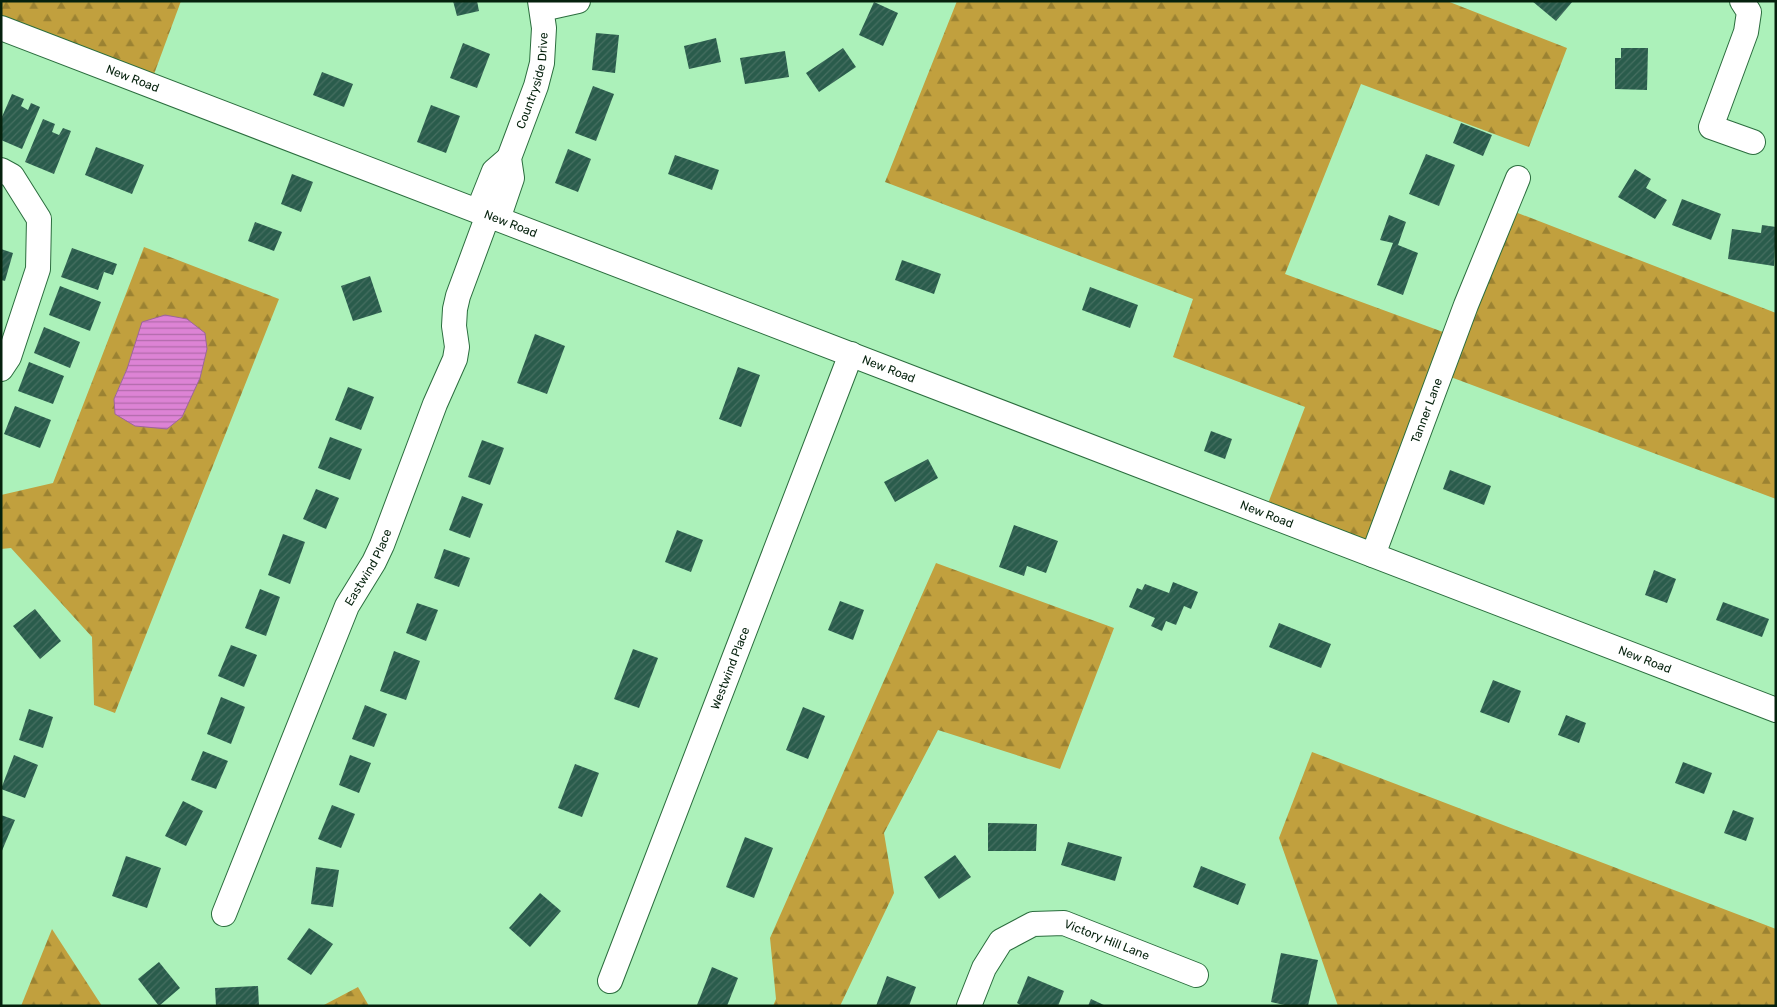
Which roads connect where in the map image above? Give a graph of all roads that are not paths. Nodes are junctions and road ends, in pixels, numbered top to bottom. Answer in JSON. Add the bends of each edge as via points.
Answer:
{"nodes":[{"id":1,"x":578,"y":1,"type":"edge"},
{"id":2,"x":1742,"y":1,"type":"edge"},
{"id":3,"x":541,"y":5,"type":"edge"},
{"id":4,"x":1,"y":28,"type":"edge"},
{"id":5,"x":1753,"y":142,"type":"dead end"},
{"id":6,"x":1,"y":170,"type":"edge"},
{"id":7,"x":1518,"y":178,"type":"dead end"},
{"id":8,"x":488,"y":215,"type":"junction"},
{"id":9,"x":851,"y":354,"type":"junction"},
{"id":10,"x":1,"y":370,"type":"edge"},
{"id":11,"x":1373,"y":556,"type":"junction"},
{"id":12,"x":1776,"y":710,"type":"edge"},
{"id":13,"x":224,"y":914,"type":"dead end"},
{"id":14,"x":1196,"y":976,"type":"dead end"},
{"id":15,"x":610,"y":981,"type":"dead end"},
{"id":16,"x":969,"y":1006,"type":"edge"}],
"edges":[{"from":1,"to":3,"type":"street"},
{"from":2,"to":5,"type":"street","via":[[1749,12],[1746,32],[1711,126]]},
{"from":3,"to":8,"type":"street","name":"Countryside Drive","via":[[544,28],[542,63],[509,158],[494,171]]},
{"from":4,"to":8,"type":"street","name":"New Road"},
{"from":6,"to":10,"type":"street","via":[[12,176],[39,218],[39,227],[38,269]]},
{"from":7,"to":11,"type":"street","name":"Tanner Lane"},
{"from":8,"to":9,"type":"street","name":"New Road"},
{"from":8,"to":13,"type":"street","name":"Eastwind Place","via":[[454,309],[455,360],[382,545],[347,606]]},
{"from":9,"to":11,"type":"street","name":"New Road"},
{"from":9,"to":15,"type":"street","name":"Westwind Place"},
{"from":11,"to":12,"type":"street","name":"New Road"},
{"from":14,"to":16,"type":"street","name":"Victory Hill Lane","via":[[1064,923],[1033,924],[1001,941],[984,968]]}]}
